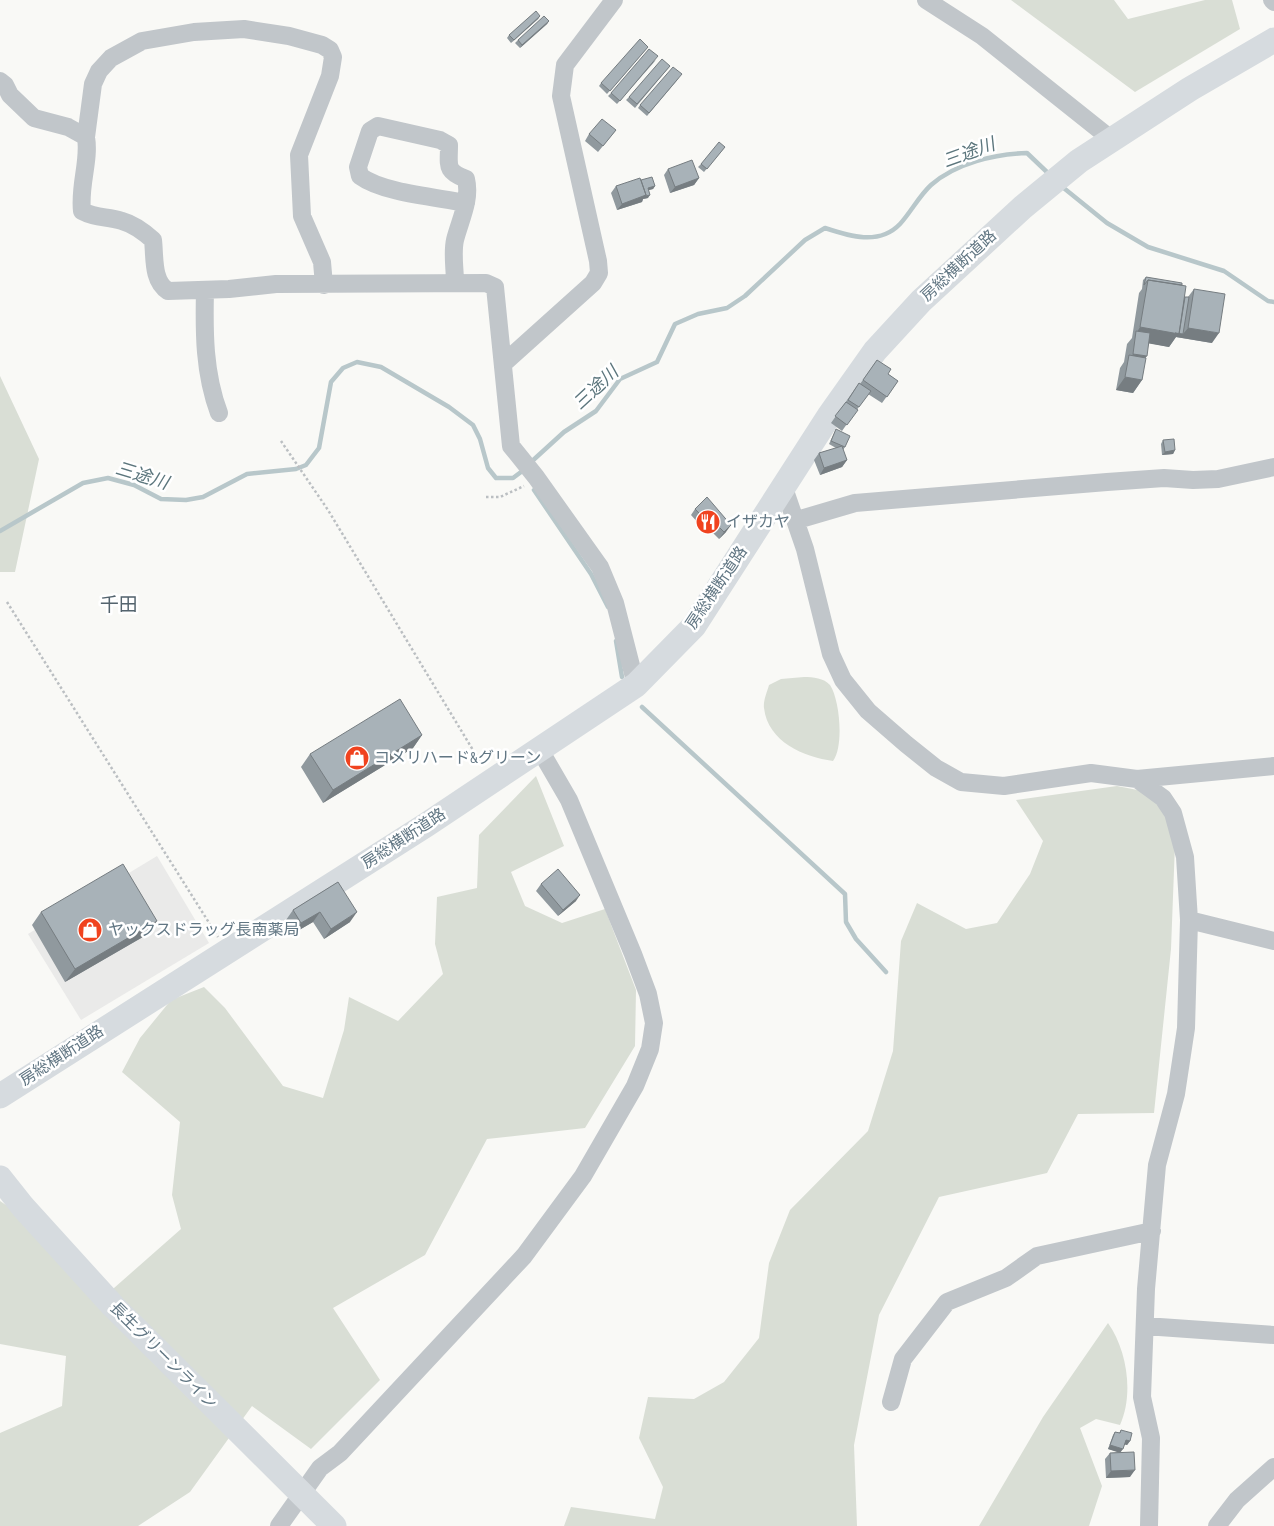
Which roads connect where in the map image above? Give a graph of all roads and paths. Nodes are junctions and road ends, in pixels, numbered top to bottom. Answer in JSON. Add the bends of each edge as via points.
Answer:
{"nodes":[{"id":1,"x":614,"y":0,"type":"edge"},
{"id":2,"x":926,"y":0,"type":"edge"},
{"id":3,"x":1274,"y":40,"type":"edge"},
{"id":4,"x":0,"y":81,"type":"edge"},
{"id":5,"x":86,"y":136,"type":"junction"},
{"id":6,"x":1110,"y":139,"type":"junction"},
{"id":7,"x":466,"y":203,"type":"junction"},
{"id":8,"x":455,"y":283,"type":"junction"},
{"id":9,"x":324,"y":284,"type":"junction"},
{"id":10,"x":205,"y":290,"type":"junction"},
{"id":11,"x":504,"y":363,"type":"junction"},
{"id":12,"x":219,"y":412,"type":"dead end"},
{"id":13,"x":281,"y":441,"type":"dead end"},
{"id":14,"x":1274,"y":467,"type":"edge"},
{"id":15,"x":538,"y":478,"type":"junction"},
{"id":16,"x":784,"y":488,"type":"junction"},
{"id":17,"x":486,"y":497,"type":"dead end"},
{"id":18,"x":797,"y":520,"type":"junction"},
{"id":19,"x":7,"y":602,"type":"dead end"},
{"id":20,"x":636,"y":685,"type":"junction"},
{"id":21,"x":540,"y":750,"type":"junction"},
{"id":22,"x":1274,"y":766,"type":"edge"},
{"id":23,"x":1137,"y":779,"type":"junction"},
{"id":24,"x":491,"y":782,"type":"junction"},
{"id":25,"x":1189,"y":920,"type":"junction"},
{"id":26,"x":1274,"y":941,"type":"edge"},
{"id":27,"x":227,"y":951,"type":"junction"},
{"id":28,"x":0,"y":1096,"type":"edge"},
{"id":29,"x":0,"y":1178,"type":"edge"},
{"id":30,"x":1152,"y":1231,"type":"junction"},
{"id":31,"x":1145,"y":1326,"type":"junction"},
{"id":32,"x":1274,"y":1335,"type":"edge"},
{"id":33,"x":891,"y":1402,"type":"dead end"},
{"id":34,"x":1274,"y":1467,"type":"edge"},
{"id":35,"x":302,"y":1492,"type":"junction"},
{"id":36,"x":279,"y":1526,"type":"edge"},
{"id":37,"x":334,"y":1526,"type":"edge"},
{"id":38,"x":1149,"y":1526,"type":"edge"},
{"id":39,"x":1217,"y":1526,"type":"edge"}],
"edges":[{"from":1,"to":11,"type":"street","via":[[565,65],[561,96],[593,233],[599,273],[593,283]]},
{"from":2,"to":6,"type":"street","via":[[982,36]]},
{"from":3,"to":6,"type":"highway","name":"房総横断道路"},
{"from":4,"to":5,"type":"street","via":[[34,118],[68,127]]},
{"from":5,"to":9,"type":"street","via":[[93,84],[99,71],[111,58],[142,41],[194,32],[244,29],[322,45],[333,56],[330,76],[300,155],[302,216],[322,262]]},
{"from":5,"to":10,"type":"street","via":[[88,146],[80,194],[82,211],[95,218],[121,221],[153,240],[160,286],[168,291]]},
{"from":6,"to":16,"type":"highway","name":"房総横断道路","via":[[1022,207],[921,301],[875,351]]},
{"from":7,"to":7,"type":"street","via":[[469,190],[466,179],[453,174],[448,168],[449,145],[440,140],[378,126],[370,131],[358,167],[360,176],[370,184]]},
{"from":7,"to":8,"type":"street","via":[[455,242]]},
{"from":8,"to":9,"type":"street"},
{"from":8,"to":11,"type":"street","via":[[486,283],[495,287]]},
{"from":9,"to":10,"type":"street"},
{"from":10,"to":12,"type":"street","via":[[204,327],[210,386]]},
{"from":11,"to":15,"type":"street","via":[[511,446]]},
{"from":13,"to":24,"type":"path","via":[[444,700]]},
{"from":14,"to":18,"type":"street","via":[[1218,479],[1164,478],[854,503]]},
{"from":15,"to":17,"type":"path","via":[[500,497]]},
{"from":15,"to":20,"type":"street","via":[[600,567],[615,603]]},
{"from":16,"to":18,"type":"street"},
{"from":16,"to":20,"type":"highway","name":"房総横断道路","via":[[694,626]]},
{"from":18,"to":23,"type":"street","via":[[831,654],[843,680],[868,711],[936,768],[961,782],[1004,786],[1091,773]]},
{"from":19,"to":27,"type":"path"},
{"from":20,"to":21,"type":"highway","name":"房総横断道路"},
{"from":21,"to":24,"type":"highway","name":"房総横断道路"},
{"from":21,"to":35,"type":"street","via":[[570,800],[648,994],[654,1023],[650,1049],[635,1086],[582,1176],[524,1256],[340,1453],[320,1468]]},
{"from":22,"to":23,"type":"street"},
{"from":23,"to":25,"type":"street","via":[[1163,798],[1176,820],[1185,858]]},
{"from":24,"to":27,"type":"highway","name":"房総横断道路"},
{"from":25,"to":26,"type":"street"},
{"from":25,"to":30,"type":"street","via":[[1186,1028],[1176,1094],[1157,1165]]},
{"from":27,"to":28,"type":"highway","name":"房総横断道路"},
{"from":29,"to":35,"type":"highway","name":"長生グリーンライン","via":[[113,1306]]},
{"from":30,"to":31,"type":"street"},
{"from":30,"to":33,"type":"street","via":[[1037,1256],[1006,1278],[947,1302],[903,1359]]},
{"from":31,"to":32,"type":"street"},
{"from":31,"to":38,"type":"street","via":[[1142,1397],[1151,1438]]},
{"from":34,"to":39,"type":"street","via":[[1237,1500]]},
{"from":35,"to":36,"type":"street"},
{"from":35,"to":37,"type":"highway","name":"長生グリーンライン"}]}
